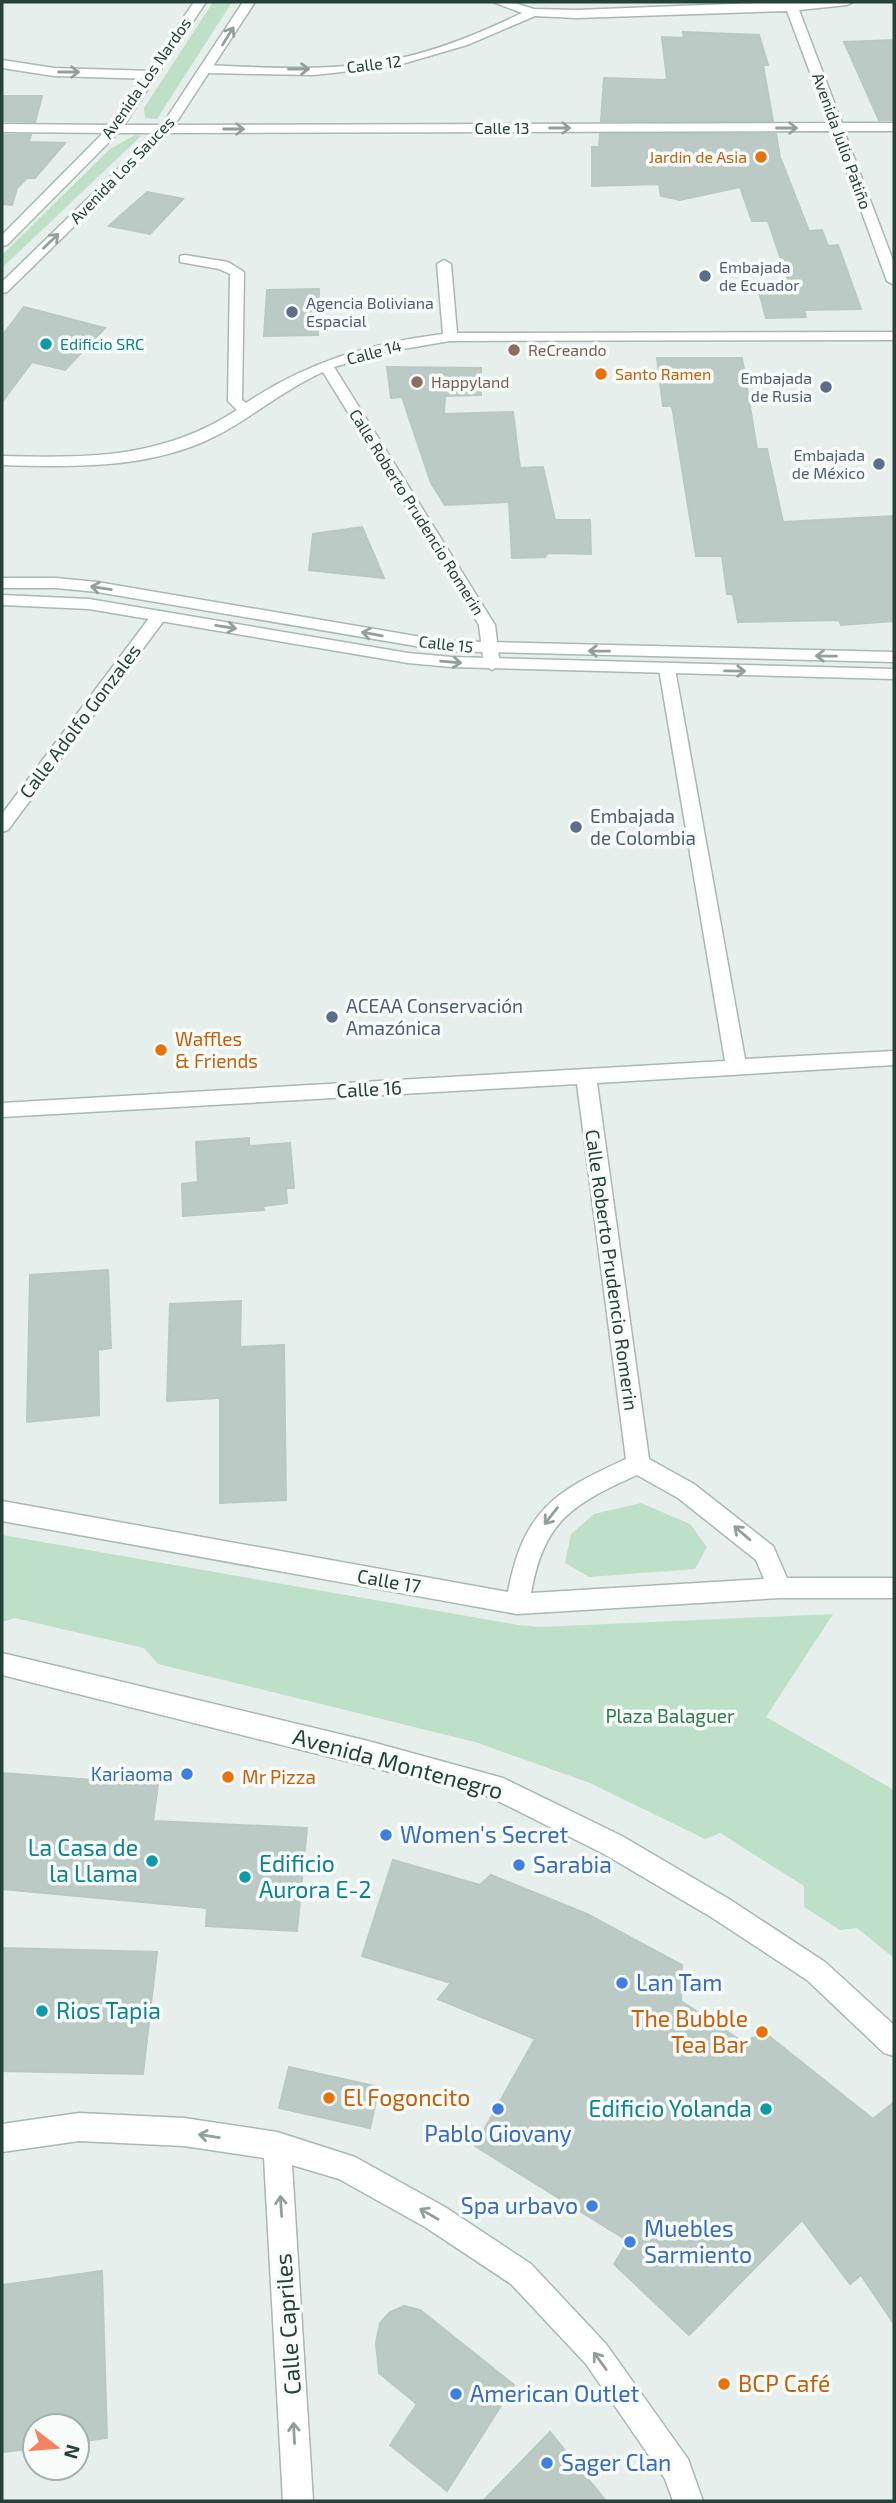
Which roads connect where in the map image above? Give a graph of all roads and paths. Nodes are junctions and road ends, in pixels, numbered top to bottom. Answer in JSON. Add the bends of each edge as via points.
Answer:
{"nodes":[{"id":1,"x":200,"y":2,"type":"edge"},
{"id":2,"x":248,"y":2,"type":"edge"},
{"id":3,"x":499,"y":2,"type":"edge"},
{"id":4,"x":847,"y":2,"type":"edge"},
{"id":5,"x":791,"y":4,"type":"edge"},
{"id":6,"x":533,"y":12,"type":"junction"},
{"id":7,"x":2,"y":64,"type":"edge"},
{"id":8,"x":206,"y":69,"type":"junction"},
{"id":9,"x":152,"y":75,"type":"junction"},
{"id":10,"x":837,"y":127,"type":"junction"},
{"id":11,"x":894,"y":127,"type":"edge"},
{"id":12,"x":2,"y":128,"type":"edge"},
{"id":13,"x":115,"y":128,"type":"junction"},
{"id":14,"x":166,"y":129,"type":"junction"},
{"id":15,"x":2,"y":242,"type":"edge"},
{"id":16,"x":185,"y":259,"type":"dead end"},
{"id":17,"x":444,"y":264,"type":"dead end"},
{"id":18,"x":894,"y":281,"type":"edge"},
{"id":19,"x":2,"y":289,"type":"edge"},
{"id":20,"x":894,"y":336,"type":"edge"},
{"id":21,"x":450,"y":337,"type":"junction"},
{"id":22,"x":326,"y":365,"type":"junction"},
{"id":23,"x":246,"y":410,"type":"junction"},
{"id":24,"x":2,"y":461,"type":"edge"},
{"id":25,"x":2,"y":583,"type":"edge"},
{"id":26,"x":2,"y":600,"type":"edge"},
{"id":27,"x":168,"y":600,"type":"junction"},
{"id":28,"x":159,"y":616,"type":"junction"},
{"id":29,"x":491,"y":657,"type":"junction"},
{"id":30,"x":894,"y":657,"type":"edge"},
{"id":31,"x":667,"y":669,"type":"junction"},
{"id":32,"x":894,"y":674,"type":"edge"},
{"id":33,"x":2,"y":826,"type":"edge"},
{"id":34,"x":894,"y":1058,"type":"edge"},
{"id":35,"x":736,"y":1066,"type":"junction"},
{"id":36,"x":586,"y":1076,"type":"junction"},
{"id":37,"x":2,"y":1110,"type":"edge"},
{"id":38,"x":638,"y":1464,"type":"junction"},
{"id":39,"x":2,"y":1511,"type":"edge"},
{"id":40,"x":780,"y":1588,"type":"junction"},
{"id":41,"x":894,"y":1588,"type":"edge"},
{"id":42,"x":517,"y":1604,"type":"junction"},
{"id":43,"x":2,"y":1664,"type":"edge"},
{"id":44,"x":894,"y":2043,"type":"edge"},
{"id":45,"x":2,"y":2138,"type":"edge"},
{"id":46,"x":277,"y":2147,"type":"junction"},
{"id":47,"x":298,"y":2501,"type":"edge"},
{"id":48,"x":688,"y":2501,"type":"edge"}],
"edges":[{"from":1,"to":9,"type":"street","name":"Avenida Los Nardos"},
{"from":8,"to":2,"type":"street","name":"Avenida Los Sauces","one_way":true},
{"from":3,"to":6,"type":"street","name":"Calle 12"},
{"from":4,"to":5,"type":"street","name":"Calle 12"},
{"from":5,"to":6,"type":"street","name":"Calle 12","via":[[589,14]]},
{"from":5,"to":10,"type":"street","name":"Avenida Julio Patiño"},
{"from":8,"to":6,"type":"street","name":"Calle 12","one_way":true,"via":[[381,65],[418,58]]},
{"from":7,"to":9,"type":"street","one_way":true,"via":[[54,72]]},
{"from":8,"to":14,"type":"street","name":"Avenida Los Sauces"},
{"from":9,"to":13,"type":"street","name":"Avenida Los Nardos"},
{"from":10,"to":11,"type":"street","name":"Calle 13"},
{"from":14,"to":10,"type":"street","name":"Calle 13","one_way":true},
{"from":10,"to":18,"type":"street","name":"Avenida Julio Patiño"},
{"from":12,"to":13,"type":"street"},
{"from":13,"to":14,"type":"street","name":"Calle 13"},
{"from":13,"to":15,"type":"street","name":"Avenida Los Nardos"},
{"from":19,"to":14,"type":"street","name":"Avenida Los Sauces","one_way":true},
{"from":16,"to":23,"type":"street","via":[[237,272],[235,401]]},
{"from":17,"to":21,"type":"street"},
{"from":20,"to":21,"type":"street","name":"Calle 14"},
{"from":21,"to":22,"type":"street","name":"Calle 14","via":[[377,349]]},
{"from":22,"to":23,"type":"street","name":"Calle 14","via":[[283,385]]},
{"from":22,"to":29,"type":"street","name":"Calle Roberto Prudencio Romerin","via":[[487,625]]},
{"from":23,"to":24,"type":"street","name":"Calle 14","via":[[223,427],[159,450],[94,460]]},
{"from":27,"to":25,"type":"street","name":"Calle 15","one_way":true,"via":[[84,586]]},
{"from":26,"to":28,"type":"street","name":"Calle 15","via":[[59,601]]},
{"from":27,"to":28,"type":"street","name":"Calle Adolfo Gonzales"},
{"from":29,"to":27,"type":"street","name":"Calle 15","one_way":true},
{"from":28,"to":29,"type":"street","name":"Calle 15","one_way":true,"via":[[408,658]]},
{"from":28,"to":33,"type":"street","name":"Calle Adolfo Gonzales"},
{"from":30,"to":29,"type":"street","name":"Calle 15","one_way":true},
{"from":29,"to":31,"type":"street","name":"Calle 15"},
{"from":31,"to":32,"type":"street","name":"Calle 15","one_way":true},
{"from":31,"to":35,"type":"street"},
{"from":34,"to":35,"type":"street","name":"Calle 16"},
{"from":35,"to":36,"type":"street","name":"Calle 16"},
{"from":36,"to":37,"type":"street","name":"Calle 16"},
{"from":36,"to":38,"type":"street","name":"Calle Roberto Prudencio Romerin"},
{"from":40,"to":38,"type":"street","one_way":true,"via":[[757,1545],[687,1491]]},
{"from":38,"to":42,"type":"street","one_way":true,"via":[[582,1490],[553,1511],[529,1551]]},
{"from":39,"to":42,"type":"street","name":"Calle 17"},
{"from":40,"to":41,"type":"street","name":"Calle 17"},
{"from":40,"to":42,"type":"street","name":"Calle 17"},
{"from":43,"to":44,"type":"street","name":"Avenida Montenegro","via":[[494,1786],[613,1845],[720,1908],[816,1971]]},
{"from":46,"to":45,"type":"street","one_way":true,"via":[[184,2132],[79,2127]]},
{"from":47,"to":46,"type":"street","name":"Calle Capriles","one_way":true},
{"from":48,"to":46,"type":"street","one_way":true,"via":[[677,2470],[596,2354],[522,2274],[435,2217],[345,2167]]}]}
